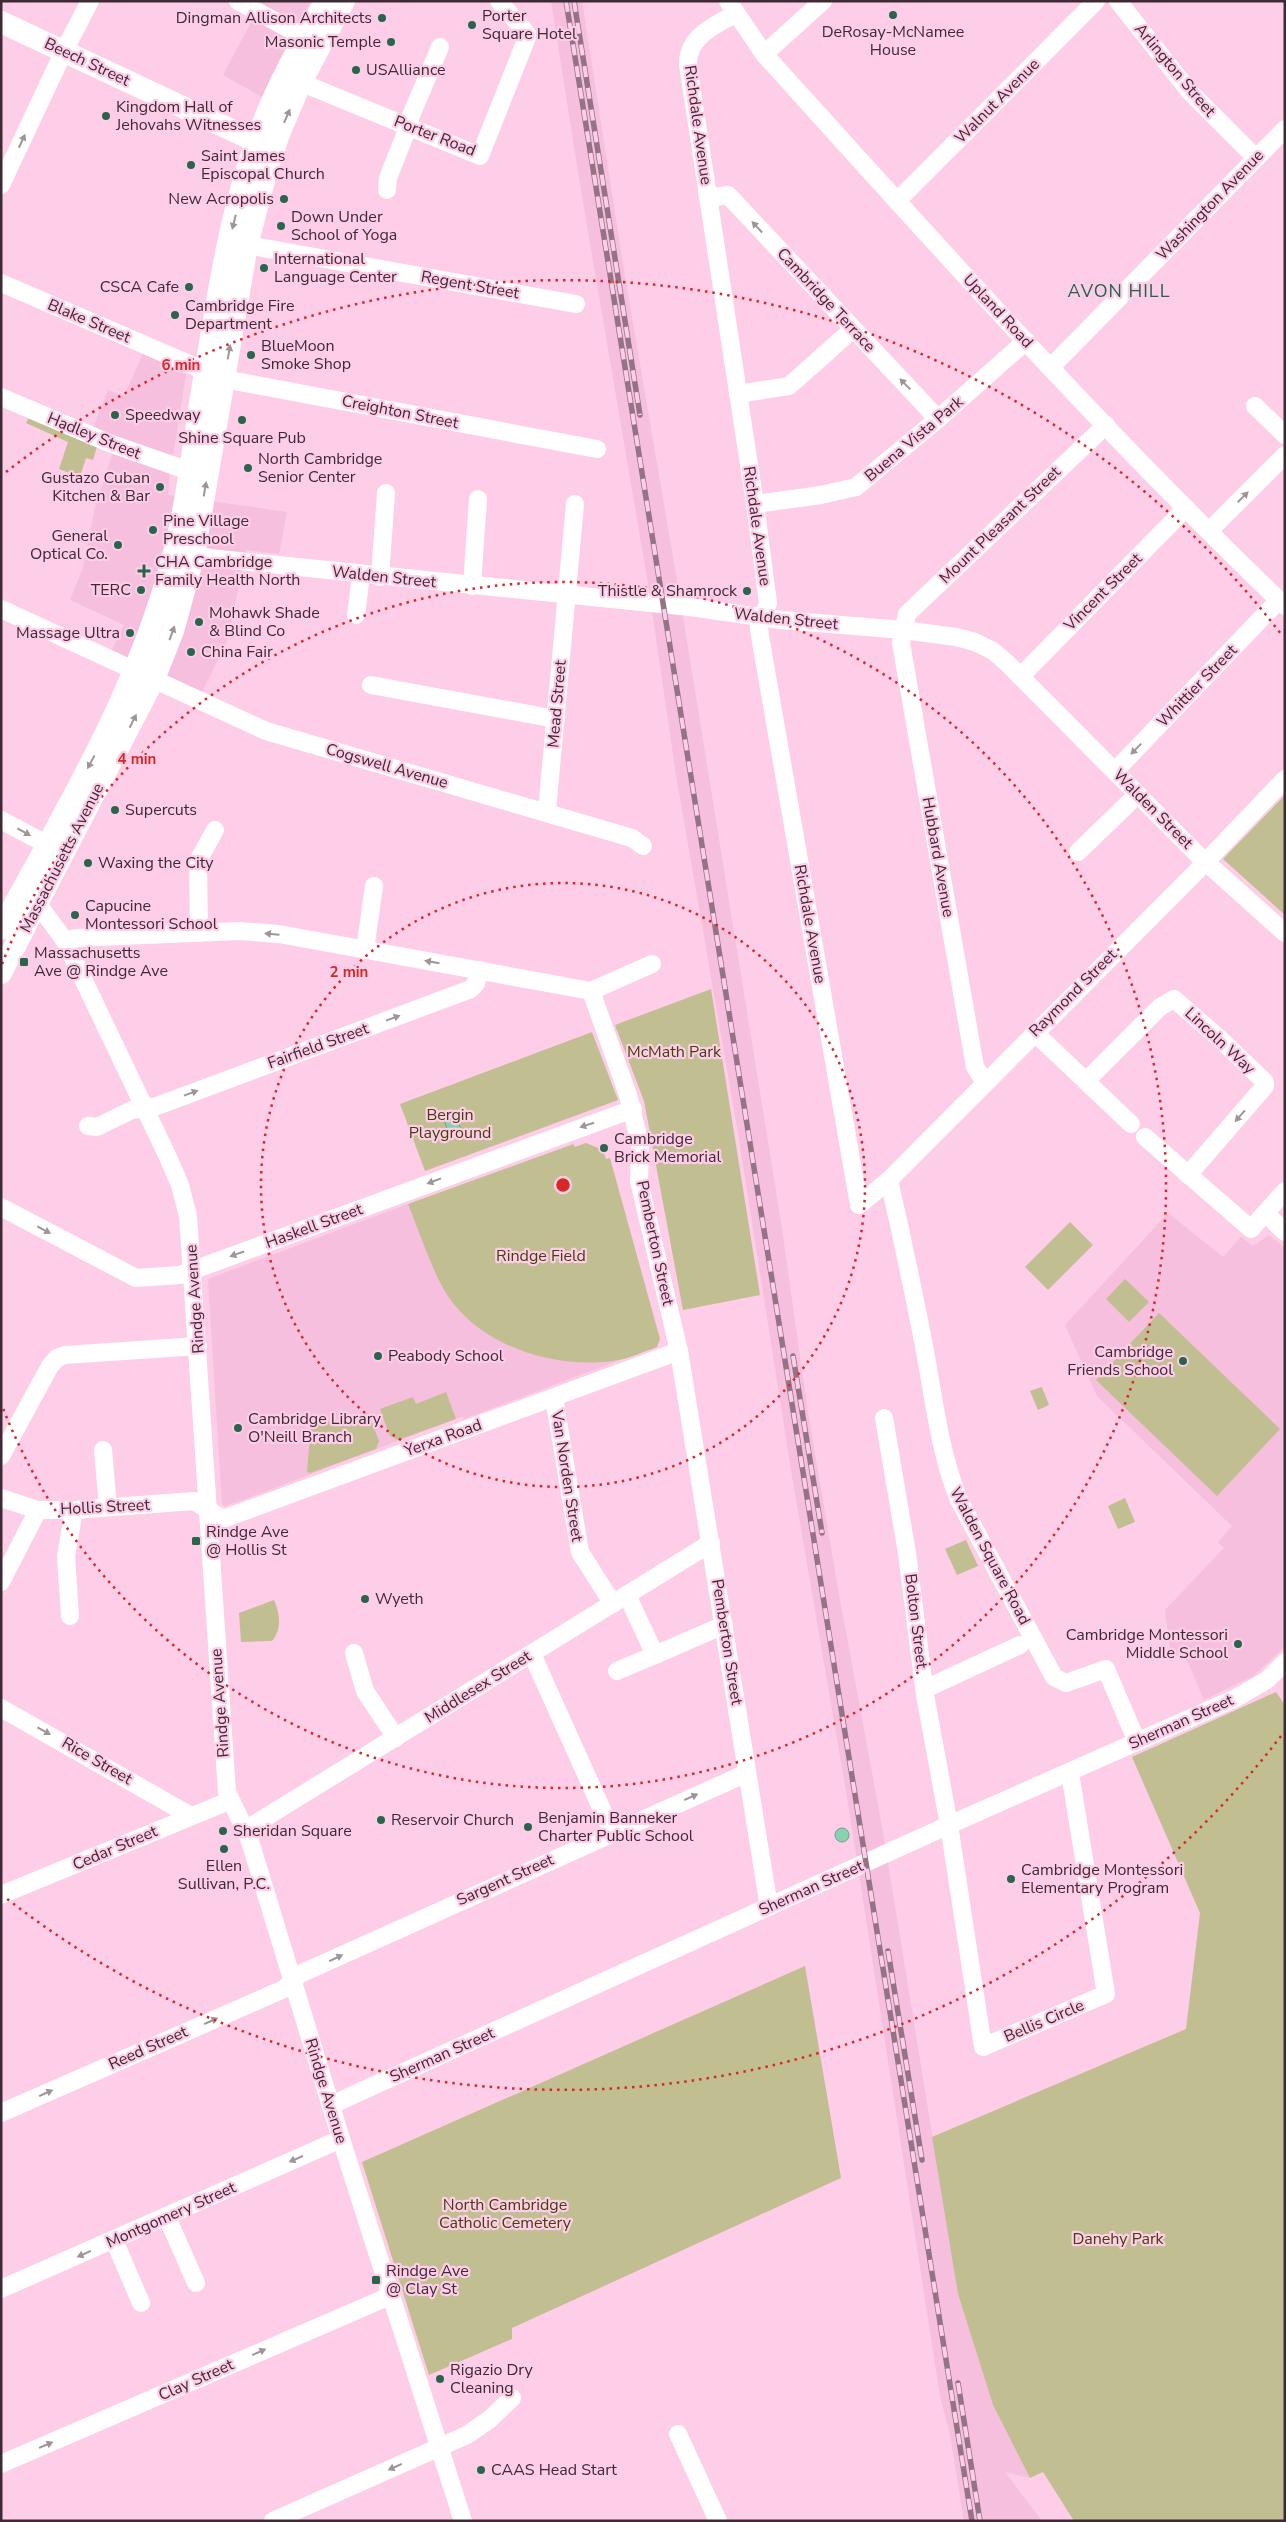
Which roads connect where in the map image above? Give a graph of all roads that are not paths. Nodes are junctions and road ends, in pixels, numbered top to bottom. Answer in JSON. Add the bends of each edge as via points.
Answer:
{"nodes":[{"id":1,"x":90,"y":1,"type":"edge"},
{"id":2,"x":238,"y":1,"type":"edge"},
{"id":3,"x":326,"y":1,"type":"edge"},
{"id":4,"x":344,"y":1,"type":"edge"},
{"id":5,"x":499,"y":1,"type":"edge"},
{"id":6,"x":823,"y":1,"type":"edge"},
{"id":7,"x":1096,"y":1,"type":"edge"},
{"id":8,"x":1118,"y":1,"type":"edge"},
{"id":9,"x":732,"y":7,"type":"edge"},
{"id":10,"x":4,"y":22,"type":"edge"},
{"id":11,"x":304,"y":37,"type":"junction"},
{"id":12,"x":440,"y":47,"type":"dead end"},
{"id":13,"x":64,"y":51,"type":"junction"},
{"id":14,"x":764,"y":54,"type":"junction"},
{"id":15,"x":293,"y":79,"type":"junction"},
{"id":16,"x":408,"y":125,"type":"junction"},
{"id":17,"x":1285,"y":129,"type":"edge"},
{"id":18,"x":265,"y":146,"type":"junction"},
{"id":19,"x":1256,"y":158,"type":"junction"},
{"id":20,"x":1,"y":185,"type":"edge"},
{"id":21,"x":387,"y":190,"type":"dead end"},
{"id":22,"x":708,"y":198,"type":"junction"},
{"id":23,"x":897,"y":201,"type":"junction"},
{"id":24,"x":247,"y":245,"type":"junction"},
{"id":25,"x":1,"y":283,"type":"edge"},
{"id":26,"x":576,"y":304,"type":"dead end"},
{"id":27,"x":852,"y":330,"type":"junction"},
{"id":28,"x":1026,"y":341,"type":"junction"},
{"id":29,"x":1051,"y":367,"type":"junction"},
{"id":30,"x":215,"y":375,"type":"junction"},
{"id":31,"x":738,"y":394,"type":"junction"},
{"id":32,"x":1,"y":397,"type":"edge"},
{"id":33,"x":1255,"y":406,"type":"dead end"},
{"id":34,"x":938,"y":419,"type":"junction"},
{"id":35,"x":1106,"y":425,"type":"junction"},
{"id":36,"x":1285,"y":435,"type":"edge"},
{"id":37,"x":597,"y":449,"type":"dead end"},
{"id":38,"x":1285,"y":455,"type":"edge"},
{"id":39,"x":189,"y":470,"type":"junction"},
{"id":40,"x":386,"y":493,"type":"dead end"},
{"id":41,"x":478,"y":499,"type":"dead end"},
{"id":42,"x":575,"y":504,"type":"dead end"},
{"id":43,"x":755,"y":504,"type":"junction"},
{"id":44,"x":1186,"y":508,"type":"junction"},
{"id":45,"x":1209,"y":532,"type":"junction"},
{"id":46,"x":184,"y":551,"type":"junction"},
{"id":47,"x":361,"y":575,"type":"junction"},
{"id":48,"x":380,"y":576,"type":"junction"},
{"id":49,"x":472,"y":586,"type":"junction"},
{"id":50,"x":567,"y":596,"type":"junction"},
{"id":51,"x":1282,"y":603,"type":"edge"},
{"id":52,"x":1,"y":609,"type":"edge"},
{"id":53,"x":356,"y":615,"type":"dead end"},
{"id":54,"x":763,"y":616,"type":"junction"},
{"id":55,"x":903,"y":630,"type":"junction"},
{"id":56,"x":145,"y":675,"type":"junction"},
{"id":57,"x":1021,"y":676,"type":"junction"},
{"id":58,"x":371,"y":685,"type":"dead end"},
{"id":59,"x":556,"y":719,"type":"junction"},
{"id":60,"x":1115,"y":771,"type":"junction"},
{"id":61,"x":1285,"y":779,"type":"edge"},
{"id":62,"x":1138,"y":794,"type":"junction"},
{"id":63,"x":547,"y":812,"type":"junction"},
{"id":64,"x":1,"y":820,"type":"edge"},
{"id":65,"x":215,"y":830,"type":"dead end"},
{"id":66,"x":46,"y":844,"type":"junction"},
{"id":67,"x":643,"y":846,"type":"dead end"},
{"id":68,"x":1078,"y":852,"type":"dead end"},
{"id":69,"x":1206,"y":861,"type":"junction"},
{"id":70,"x":374,"y":886,"type":"dead end"},
{"id":71,"x":30,"y":897,"type":"junction"},
{"id":72,"x":1,"y":929,"type":"edge"},
{"id":73,"x":199,"y":933,"type":"junction"},
{"id":74,"x":1285,"y":934,"type":"edge"},
{"id":75,"x":65,"y":941,"type":"junction"},
{"id":76,"x":365,"y":950,"type":"junction"},
{"id":77,"x":652,"y":964,"type":"dead end"},
{"id":78,"x":480,"y":970,"type":"junction"},
{"id":79,"x":1,"y":972,"type":"edge"},
{"id":80,"x":591,"y":991,"type":"junction"},
{"id":81,"x":1034,"y":1032,"type":"junction"},
{"id":82,"x":1086,"y":1081,"type":"junction"},
{"id":83,"x":984,"y":1082,"type":"junction"},
{"id":84,"x":145,"y":1108,"type":"junction"},
{"id":85,"x":633,"y":1109,"type":"junction"},
{"id":86,"x":1131,"y":1124,"type":"dead end"},
{"id":87,"x":88,"y":1126,"type":"dead end"},
{"id":88,"x":1145,"y":1137,"type":"dead end"},
{"id":89,"x":1188,"y":1175,"type":"junction"},
{"id":90,"x":889,"y":1180,"type":"junction"},
{"id":91,"x":1285,"y":1191,"type":"edge"},
{"id":92,"x":859,"y":1205,"type":"joint"},
{"id":93,"x":1,"y":1207,"type":"edge"},
{"id":94,"x":1265,"y":1213,"type":"junction"},
{"id":95,"x":1285,"y":1232,"type":"edge"},
{"id":96,"x":193,"y":1270,"type":"junction"},
{"id":97,"x":198,"y":1346,"type":"junction"},
{"id":98,"x":679,"y":1351,"type":"junction"},
{"id":99,"x":554,"y":1398,"type":"junction"},
{"id":100,"x":884,"y":1418,"type":"dead end"},
{"id":101,"x":103,"y":1450,"type":"dead end"},
{"id":102,"x":1,"y":1456,"type":"edge"},
{"id":103,"x":1,"y":1498,"type":"edge"},
{"id":104,"x":108,"y":1507,"type":"junction"},
{"id":105,"x":208,"y":1509,"type":"junction"},
{"id":106,"x":38,"y":1510,"type":"junction"},
{"id":107,"x":74,"y":1510,"type":"junction"},
{"id":108,"x":711,"y":1543,"type":"junction"},
{"id":109,"x":1,"y":1582,"type":"edge"},
{"id":110,"x":620,"y":1600,"type":"junction"},
{"id":111,"x":70,"y":1616,"type":"dead end"},
{"id":112,"x":724,"y":1624,"type":"junction"},
{"id":113,"x":1020,"y":1645,"type":"dead end"},
{"id":114,"x":354,"y":1652,"type":"dead end"},
{"id":115,"x":532,"y":1654,"type":"junction"},
{"id":116,"x":655,"y":1655,"type":"junction"},
{"id":117,"x":1285,"y":1662,"type":"edge"},
{"id":118,"x":617,"y":1671,"type":"dead end"},
{"id":119,"x":925,"y":1689,"type":"junction"},
{"id":120,"x":1,"y":1708,"type":"edge"},
{"id":121,"x":396,"y":1738,"type":"junction"},
{"id":122,"x":1137,"y":1742,"type":"junction"},
{"id":123,"x":747,"y":1773,"type":"junction"},
{"id":124,"x":1070,"y":1773,"type":"junction"},
{"id":125,"x":229,"y":1801,"type":"junction"},
{"id":126,"x":191,"y":1816,"type":"junction"},
{"id":127,"x":949,"y":1825,"type":"junction"},
{"id":128,"x":246,"y":1830,"type":"junction"},
{"id":129,"x":612,"y":1832,"type":"junction"},
{"id":130,"x":1,"y":1895,"type":"edge"},
{"id":131,"x":769,"y":1907,"type":"junction"},
{"id":132,"x":293,"y":1981,"type":"junction"},
{"id":133,"x":331,"y":2105,"type":"junction"},
{"id":134,"x":1,"y":2113,"type":"edge"},
{"id":135,"x":341,"y":2139,"type":"junction"},
{"id":136,"x":168,"y":2217,"type":"junction"},
{"id":137,"x":114,"y":2240,"type":"junction"},
{"id":138,"x":196,"y":2283,"type":"dead end"},
{"id":139,"x":1,"y":2289,"type":"edge"},
{"id":140,"x":390,"y":2296,"type":"junction"},
{"id":141,"x":141,"y":2303,"type":"dead end"},
{"id":142,"x":512,"y":2398,"type":"dead end"},
{"id":143,"x":678,"y":2434,"type":"dead end"},
{"id":144,"x":440,"y":2447,"type":"junction"},
{"id":145,"x":1,"y":2464,"type":"edge"},
{"id":146,"x":715,"y":2520,"type":"edge"},
{"id":147,"x":273,"y":2521,"type":"edge"},
{"id":148,"x":463,"y":2521,"type":"edge"}],
"edges":[{"from":1,"to":13,"type":"street"},
{"from":2,"to":11,"type":"street"},
{"from":3,"to":11,"type":"main road","name":"Massachusetts Avenue"},
{"from":4,"to":15,"type":"main road","name":"Massachusetts Avenue"},
{"from":5,"to":16,"type":"street","name":"Porter Road","via":[[528,34],[480,156]]},
{"from":6,"to":14,"type":"street"},
{"from":7,"to":23,"type":"street","name":"Walnut Avenue"},
{"from":8,"to":19,"type":"street","name":"Arlington Street","via":[[1190,92]]},
{"from":9,"to":14,"type":"street","name":"Upland Road"},
{"from":9,"to":22,"type":"street","name":"Richdale Avenue","via":[[697,38],[688,58]]},
{"from":10,"to":13,"type":"main road","name":"Beech Street"},
{"from":11,"to":15,"type":"main road","name":"Massachusetts Avenue"},
{"from":12,"to":16,"type":"street"},
{"from":13,"to":18,"type":"main road","name":"Beech Street"},
{"from":20,"to":13,"type":"street","one_way":true},
{"from":14,"to":23,"type":"street","name":"Upland Road"},
{"from":15,"to":16,"type":"street","name":"Porter Road"},
{"from":15,"to":18,"type":"main road","name":"Massachusetts Avenue"},
{"from":16,"to":21,"type":"street","via":[[388,178]]},
{"from":17,"to":19,"type":"street","name":"Washington Avenue"},
{"from":18,"to":24,"type":"main road","name":"Massachusetts Avenue"},
{"from":18,"to":30,"type":"main road","name":"Massachusetts Avenue","one_way":true,"via":[[231,234]]},
{"from":19,"to":29,"type":"street","name":"Washington Avenue"},
{"from":27,"to":22,"type":"street","name":"Cambridge Terrace","one_way":true,"via":[[728,195]]},
{"from":22,"to":31,"type":"street","name":"Richdale Avenue"},
{"from":23,"to":28,"type":"street","name":"Upland Road"},
{"from":24,"to":26,"type":"street","name":"Regent Street"},
{"from":30,"to":24,"type":"main road","name":"Massachusetts Avenue","one_way":true},
{"from":25,"to":30,"type":"street","name":"Blake Street"},
{"from":27,"to":31,"type":"street","via":[[789,386]]},
{"from":34,"to":27,"type":"street","name":"Cambridge Terrace","one_way":true},
{"from":28,"to":29,"type":"street","name":"Upland Road"},
{"from":28,"to":34,"type":"street","name":"Buena Vista Park"},
{"from":29,"to":35,"type":"street","name":"Upland Road"},
{"from":30,"to":37,"type":"street","name":"Creighton Street"},
{"from":30,"to":39,"type":"main road","name":"Massachusetts Avenue"},
{"from":46,"to":30,"type":"main road","name":"Massachusetts Avenue","one_way":true},
{"from":31,"to":43,"type":"street","name":"Richdale Avenue"},
{"from":32,"to":39,"type":"street","name":"Hadley Street","via":[[108,443]]},
{"from":33,"to":36,"type":"street"},
{"from":34,"to":43,"type":"street","name":"Buena Vista Park","via":[[856,487]]},
{"from":35,"to":44,"type":"street","name":"Upland Road"},
{"from":35,"to":55,"type":"street","name":"Mount Pleasant Street","via":[[907,614]]},
{"from":45,"to":38,"type":"street","one_way":true},
{"from":39,"to":46,"type":"main road","name":"Massachusetts Avenue"},
{"from":40,"to":48,"type":"street"},
{"from":41,"to":49,"type":"street"},
{"from":42,"to":50,"type":"street","name":"Mead Street"},
{"from":43,"to":54,"type":"street","name":"Richdale Avenue","via":[[768,603]]},
{"from":44,"to":45,"type":"street","name":"Upland Road"},
{"from":44,"to":57,"type":"street","name":"Vincent Street"},
{"from":45,"to":51,"type":"street","name":"Upland Road"},
{"from":46,"to":47,"type":"street","name":"Walden Street","via":[[210,558]]},
{"from":46,"to":56,"type":"main road","name":"Massachusetts Avenue","via":[[158,609]]},
{"from":47,"to":48,"type":"street","name":"Walden Street"},
{"from":47,"to":53,"type":"street"},
{"from":48,"to":49,"type":"street","name":"Walden Street"},
{"from":49,"to":50,"type":"street","name":"Walden Street"},
{"from":50,"to":54,"type":"street","name":"Walden Street"},
{"from":50,"to":59,"type":"street","name":"Mead Street"},
{"from":51,"to":60,"type":"street","name":"Whittier Street","one_way":true},
{"from":52,"to":56,"type":"street","name":"Cogswell Avenue"},
{"from":54,"to":55,"type":"street","name":"Walden Street"},
{"from":54,"to":92,"type":"street","name":"Richdale Avenue","via":[[760,636]]},
{"from":55,"to":57,"type":"street","name":"Walden Street","via":[[975,642],[993,651]]},
{"from":55,"to":83,"type":"street","name":"Hubbard Avenue","via":[[901,643],[975,1067]]},
{"from":56,"to":63,"type":"street","name":"Cogswell Avenue","via":[[266,731]]},
{"from":56,"to":66,"type":"main road","name":"Massachusetts Avenue","one_way":true,"via":[[117,713]]},
{"from":71,"to":56,"type":"main road","name":"Massachusetts Avenue","one_way":true},
{"from":57,"to":60,"type":"street","name":"Walden Street"},
{"from":58,"to":59,"type":"street"},
{"from":59,"to":63,"type":"street","name":"Mead Street"},
{"from":60,"to":62,"type":"street","name":"Walden Street"},
{"from":61,"to":69,"type":"street","name":"Raymond Street"},
{"from":62,"to":68,"type":"street"},
{"from":62,"to":69,"type":"street","name":"Walden Street"},
{"from":63,"to":67,"type":"street","name":"Cogswell Avenue","via":[[632,838]]},
{"from":64,"to":66,"type":"street","one_way":true},
{"from":65,"to":73,"type":"street","via":[[198,861]]},
{"from":66,"to":71,"type":"main road","name":"Massachusetts Avenue"},
{"from":69,"to":74,"type":"street","name":"Walden Street"},
{"from":69,"to":81,"type":"street","name":"Raymond Street"},
{"from":70,"to":76,"type":"street"},
{"from":71,"to":72,"type":"main road","name":"Massachusetts Avenue"},
{"from":71,"to":75,"type":"street","name":"Rindge Avenue"},
{"from":71,"to":79,"type":"main road","name":"Massachusetts Avenue"},
{"from":73,"to":75,"type":"street"},
{"from":76,"to":73,"type":"street","one_way":true,"via":[[279,934]]},
{"from":75,"to":84,"type":"street","name":"Rindge Avenue"},
{"from":78,"to":76,"type":"street","one_way":true},
{"from":77,"to":80,"type":"street"},
{"from":78,"to":80,"type":"street"},
{"from":84,"to":78,"type":"street","name":"Fairfield Street","one_way":true,"via":[[471,990]]},
{"from":80,"to":85,"type":"street","name":"Pemberton Street"},
{"from":81,"to":82,"type":"street"},
{"from":81,"to":83,"type":"street","name":"Raymond Street"},
{"from":82,"to":86,"type":"street"},
{"from":82,"to":89,"type":"street","name":"Lincoln Way","one_way":true,"via":[[1160,1007],[1174,999],[1219,1038],[1265,1082],[1264,1089]]},
{"from":83,"to":90,"type":"street","name":"Raymond Street"},
{"from":84,"to":87,"type":"street","name":"Fairfield Street","via":[[132,1110],[98,1126]]},
{"from":84,"to":96,"type":"street","name":"Rindge Avenue","via":[[184,1198]]},
{"from":85,"to":96,"type":"street","name":"Haskell Street","one_way":true},
{"from":85,"to":98,"type":"street","name":"Pemberton Street","via":[[640,1144],[640,1181],[644,1203]]},
{"from":88,"to":89,"type":"street"},
{"from":89,"to":94,"type":"street","via":[[1251,1229]]},
{"from":90,"to":92,"type":"street","name":"Raymond Street"},
{"from":90,"to":122,"type":"street","name":"Walden Square Road","via":[[941,1439],[959,1500],[1054,1677],[1066,1683],[1106,1670]]},
{"from":91,"to":94,"type":"street"},
{"from":93,"to":96,"type":"street","name":"Haskell Street","one_way":true,"via":[[136,1278],[180,1275]]},
{"from":94,"to":95,"type":"street"},
{"from":96,"to":97,"type":"street","name":"Rindge Avenue"},
{"from":97,"to":102,"type":"street","via":[[57,1358]]},
{"from":97,"to":105,"type":"street","name":"Rindge Avenue"},
{"from":98,"to":99,"type":"street","name":"Yerxa Road"},
{"from":98,"to":108,"type":"street","name":"Pemberton Street"},
{"from":99,"to":105,"type":"street","name":"Yerxa Road","via":[[223,1519]]},
{"from":99,"to":110,"type":"street","name":"Van Norden Street","via":[[580,1552]]},
{"from":100,"to":119,"type":"street","name":"Bolton Street","via":[[907,1553]]},
{"from":101,"to":104,"type":"street"},
{"from":103,"to":106,"type":"street","name":"Hollis Street"},
{"from":104,"to":105,"type":"street","name":"Hollis Street","via":[[194,1501]]},
{"from":104,"to":107,"type":"street","name":"Hollis Street"},
{"from":105,"to":125,"type":"street","name":"Rindge Avenue"},
{"from":106,"to":107,"type":"street","name":"Hollis Street"},
{"from":106,"to":109,"type":"street"},
{"from":107,"to":111,"type":"street","via":[[66,1556]]},
{"from":108,"to":110,"type":"street","name":"Middlesex Street"},
{"from":108,"to":112,"type":"street","name":"Pemberton Street"},
{"from":110,"to":115,"type":"street","name":"Middlesex Street"},
{"from":110,"to":116,"type":"street","name":"Van Norden Street"},
{"from":112,"to":116,"type":"street"},
{"from":112,"to":123,"type":"street","name":"Pemberton Street"},
{"from":113,"to":119,"type":"street"},
{"from":114,"to":121,"type":"street","via":[[365,1691]]},
{"from":115,"to":121,"type":"street","name":"Middlesex Street"},
{"from":115,"to":129,"type":"street"},
{"from":116,"to":118,"type":"street"},
{"from":117,"to":122,"type":"street","name":"Sherman Street","via":[[1254,1689]]},
{"from":119,"to":127,"type":"street","name":"Bolton Street"},
{"from":120,"to":126,"type":"street","name":"Rice Street","one_way":true},
{"from":121,"to":128,"type":"street","name":"Middlesex Street"},
{"from":122,"to":124,"type":"street","name":"Sherman Street"},
{"from":129,"to":123,"type":"street","name":"Sargent Street","one_way":true},
{"from":123,"to":131,"type":"street","name":"Pemberton Street"},
{"from":124,"to":127,"type":"street","name":"Sherman Street"},
{"from":124,"to":127,"type":"street","name":"Bellis Circle","via":[[1106,1994],[983,2047]]},
{"from":125,"to":126,"type":"street","name":"Cedar Street"},
{"from":125,"to":128,"type":"street","name":"Rindge Avenue"},
{"from":126,"to":130,"type":"street","name":"Cedar Street"},
{"from":127,"to":131,"type":"street","name":"Sherman Street"},
{"from":128,"to":132,"type":"street","name":"Rindge Avenue"},
{"from":132,"to":129,"type":"street","name":"Sargent Street","one_way":true,"via":[[300,1974]]},
{"from":131,"to":133,"type":"street","name":"Sherman Street"},
{"from":132,"to":133,"type":"street","name":"Rindge Avenue"},
{"from":134,"to":132,"type":"street","name":"Reed Street","one_way":true,"via":[[284,1989]]},
{"from":133,"to":135,"type":"street","name":"Rindge Avenue"},
{"from":135,"to":136,"type":"street","name":"Montgomery Street","one_way":true},
{"from":135,"to":140,"type":"street","name":"Rindge Avenue"},
{"from":136,"to":137,"type":"street","name":"Montgomery Street"},
{"from":136,"to":138,"type":"street"},
{"from":137,"to":139,"type":"street","name":"Montgomery Street","one_way":true},
{"from":137,"to":141,"type":"street"},
{"from":140,"to":144,"type":"street","name":"Rindge Avenue"},
{"from":145,"to":140,"type":"street","name":"Clay Street","one_way":true},
{"from":142,"to":144,"type":"street","via":[[484,2424]]},
{"from":143,"to":146,"type":"street"},
{"from":144,"to":147,"type":"street","one_way":true},
{"from":144,"to":148,"type":"street","name":"Rindge Avenue"}]}
